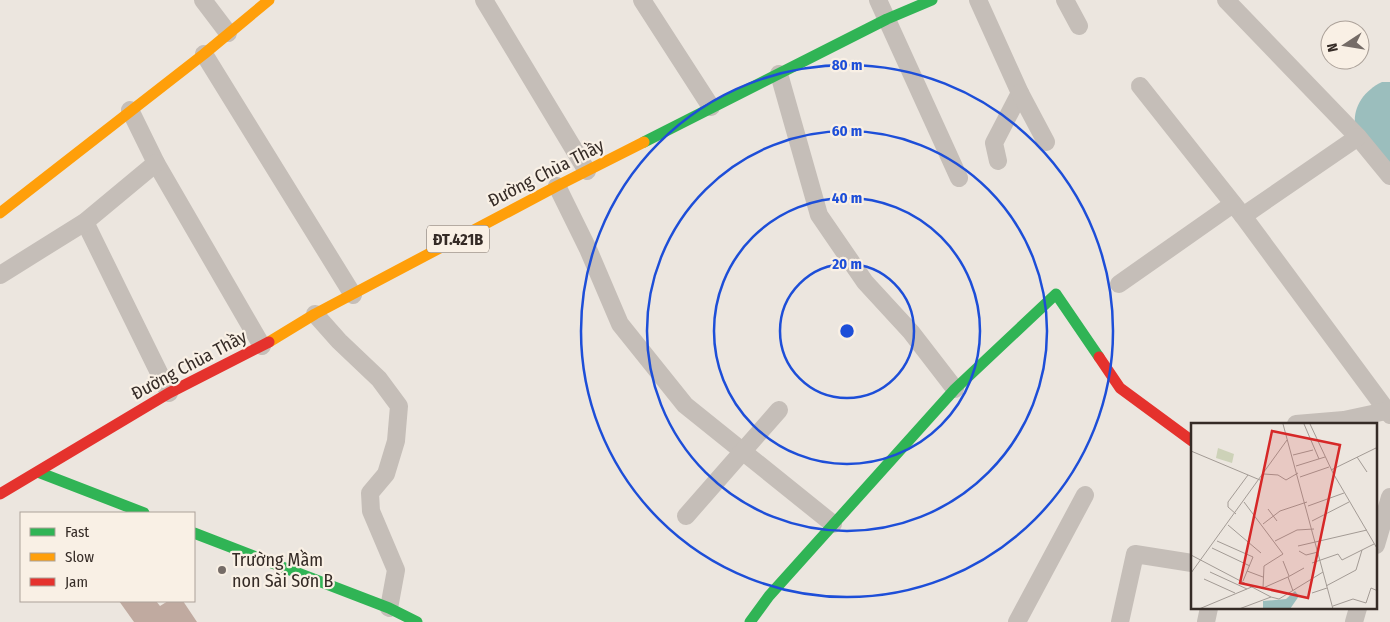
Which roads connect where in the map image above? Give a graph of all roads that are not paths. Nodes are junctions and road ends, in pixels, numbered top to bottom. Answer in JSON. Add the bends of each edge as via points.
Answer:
{"nodes":[{"id":1,"x":203,"y":0,"type":"edge"},
{"id":2,"x":269,"y":0,"type":"edge"},
{"id":3,"x":484,"y":0,"type":"edge"},
{"id":4,"x":642,"y":0,"type":"edge"},
{"id":5,"x":878,"y":0,"type":"edge"},
{"id":6,"x":932,"y":0,"type":"edge"},
{"id":7,"x":978,"y":0,"type":"edge"},
{"id":8,"x":1065,"y":0,"type":"edge"},
{"id":9,"x":1226,"y":0,"type":"edge"},
{"id":10,"x":887,"y":19,"type":"junction"},
{"id":11,"x":1079,"y":26,"type":"dead end"},
{"id":12,"x":228,"y":33,"type":"junction"},
{"id":13,"x":204,"y":54,"type":"junction"},
{"id":14,"x":779,"y":74,"type":"junction"},
{"id":15,"x":1140,"y":86,"type":"dead end"},
{"id":16,"x":1020,"y":93,"type":"junction"},
{"id":17,"x":711,"y":108,"type":"junction"},
{"id":18,"x":130,"y":110,"type":"junction"},
{"id":19,"x":1358,"y":137,"type":"junction"},
{"id":20,"x":1046,"y":142,"type":"dead end"},
{"id":21,"x":998,"y":161,"type":"dead end"},
{"id":22,"x":156,"y":163,"type":"junction"},
{"id":23,"x":587,"y":171,"type":"junction"},
{"id":24,"x":1390,"y":176,"type":"edge"},
{"id":25,"x":959,"y":178,"type":"dead end"},
{"id":26,"x":557,"y":186,"type":"junction"},
{"id":27,"x":1238,"y":210,"type":"junction"},
{"id":28,"x":0,"y":213,"type":"edge"},
{"id":29,"x":85,"y":222,"type":"junction"},
{"id":30,"x":0,"y":275,"type":"edge"},
{"id":31,"x":1119,"y":284,"type":"dead end"},
{"id":32,"x":353,"y":295,"type":"junction"},
{"id":33,"x":315,"y":314,"type":"junction"},
{"id":34,"x":262,"y":346,"type":"junction"},
{"id":35,"x":955,"y":389,"type":"junction"},
{"id":36,"x":169,"y":393,"type":"junction"},
{"id":37,"x":779,"y":410,"type":"dead end"},
{"id":38,"x":1388,"y":413,"type":"edge"},
{"id":39,"x":1308,"y":423,"type":"edge"},
{"id":40,"x":1191,"y":439,"type":"edge"},
{"id":41,"x":742,"y":452,"type":"junction"},
{"id":42,"x":38,"y":472,"type":"junction"},
{"id":43,"x":0,"y":494,"type":"edge"},
{"id":44,"x":1085,"y":495,"type":"dead end"},
{"id":45,"x":1390,"y":497,"type":"edge"},
{"id":46,"x":141,"y":512,"type":"edge"},
{"id":47,"x":686,"y":516,"type":"dead end"},
{"id":48,"x":833,"y":524,"type":"junction"},
{"id":49,"x":195,"y":533,"type":"edge"},
{"id":50,"x":1378,"y":538,"type":"edge"},
{"id":51,"x":1191,"y":563,"type":"edge"},
{"id":52,"x":389,"y":608,"type":"junction"},
{"id":53,"x":417,"y":622,"type":"edge"},
{"id":54,"x":750,"y":622,"type":"edge"},
{"id":55,"x":1017,"y":622,"type":"edge"},
{"id":56,"x":1120,"y":622,"type":"edge"}],
"edges":[{"from":1,"to":12,"type":"street"},
{"from":2,"to":12,"type":"main road"},
{"from":3,"to":23,"type":"street"},
{"from":4,"to":17,"type":"street"},
{"from":5,"to":10,"type":"street"},
{"from":6,"to":10,"type":"main road","name":"Đường Chùa Thầy","number":"ĐT.421B"},
{"from":7,"to":16,"type":"street"},
{"from":8,"to":11,"type":"street"},
{"from":9,"to":19,"type":"street"},
{"from":10,"to":14,"type":"main road","name":"Đường Chùa Thầy","number":"ĐT.421B"},
{"from":10,"to":25,"type":"street"},
{"from":12,"to":13,"type":"main road"},
{"from":13,"to":18,"type":"main road"},
{"from":13,"to":32,"type":"street"},
{"from":14,"to":17,"type":"main road","name":"Đường Chùa Thầy","number":"ĐT.421B"},
{"from":14,"to":35,"type":"street","via":[[819,215],[865,282],[912,332]]},
{"from":15,"to":27,"type":"street"},
{"from":16,"to":20,"type":"street"},
{"from":16,"to":21,"type":"street","via":[[994,143]]},
{"from":17,"to":23,"type":"main road","name":"Đường Chùa Thầy","number":"ĐT.421B"},
{"from":18,"to":22,"type":"street"},
{"from":18,"to":28,"type":"main road"},
{"from":19,"to":24,"type":"street"},
{"from":19,"to":27,"type":"street"},
{"from":22,"to":29,"type":"street"},
{"from":22,"to":34,"type":"street"},
{"from":23,"to":26,"type":"main road","name":"Đường Chùa Thầy","number":"ĐT.421B"},
{"from":26,"to":32,"type":"main road","name":"Đường Chùa Thầy","number":"ĐT.421B"},
{"from":26,"to":41,"type":"street","via":[[620,324],[685,405]]},
{"from":27,"to":31,"type":"street"},
{"from":27,"to":38,"type":"street"},
{"from":29,"to":30,"type":"street"},
{"from":29,"to":36,"type":"street"},
{"from":32,"to":33,"type":"main road","name":"Đường Chùa Thầy","number":"ĐT.421B"},
{"from":33,"to":34,"type":"main road","name":"Đường Chùa Thầy","number":"ĐT.421B"},
{"from":33,"to":52,"type":"street","via":[[378,379],[399,406],[396,441],[386,474],[370,492],[371,511],[396,570]]},
{"from":34,"to":36,"type":"main road","name":"Đường Chùa Thầy","number":"ĐT.421B"},
{"from":35,"to":40,"type":"main road","via":[[1056,294],[1120,388]]},
{"from":35,"to":48,"type":"main road"},
{"from":36,"to":42,"type":"main road","name":"Đường Chùa Thầy","number":"ĐT.421B"},
{"from":37,"to":41,"type":"street"},
{"from":38,"to":39,"type":"street"},
{"from":41,"to":47,"type":"street"},
{"from":41,"to":48,"type":"street"},
{"from":42,"to":43,"type":"main road","name":"Đường Chùa Thầy","number":"ĐT.421B"},
{"from":42,"to":46,"type":"main road"},
{"from":44,"to":55,"type":"street"},
{"from":45,"to":50,"type":"street"},
{"from":48,"to":54,"type":"main road"},
{"from":49,"to":52,"type":"main road"},
{"from":51,"to":56,"type":"street","via":[[1135,554]]},
{"from":52,"to":53,"type":"main road"}]}
